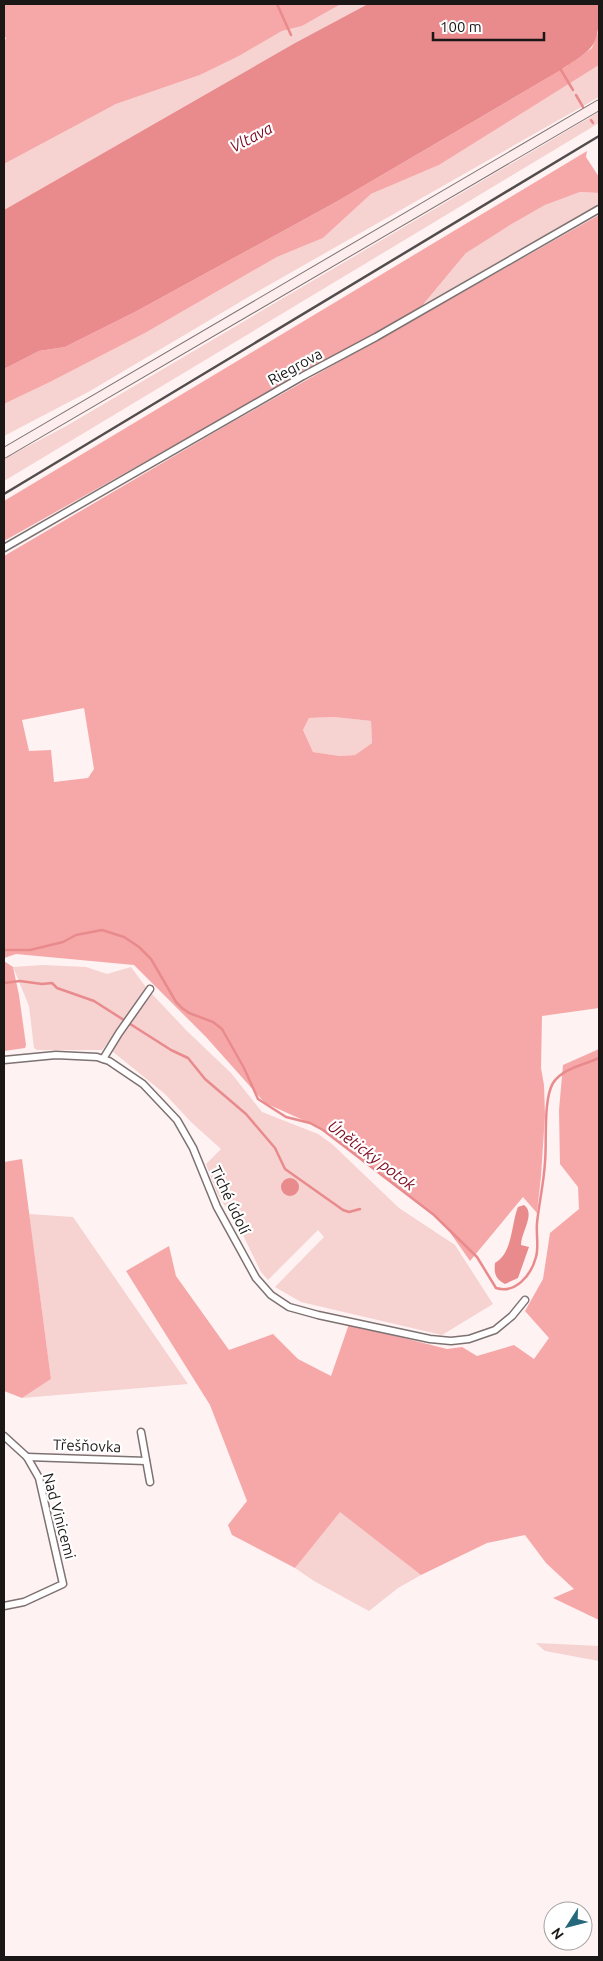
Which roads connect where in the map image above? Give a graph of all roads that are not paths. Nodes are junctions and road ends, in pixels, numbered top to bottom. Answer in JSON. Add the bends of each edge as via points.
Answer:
{"nodes":[{"id":1,"x":599,"y":105,"type":"edge"},
{"id":2,"x":599,"y":208,"type":"edge"},
{"id":3,"x":4,"y":453,"type":"edge"},
{"id":4,"x":4,"y":548,"type":"edge"},
{"id":5,"x":150,"y":989,"type":"dead end"},
{"id":6,"x":103,"y":1059,"type":"junction"},
{"id":7,"x":4,"y":1060,"type":"edge"},
{"id":8,"x":525,"y":1300,"type":"dead end"},
{"id":9,"x":142,"y":1432,"type":"dead end"},
{"id":10,"x":4,"y":1436,"type":"edge"},
{"id":11,"x":27,"y":1457,"type":"junction"},
{"id":12,"x":146,"y":1460,"type":"junction"},
{"id":13,"x":150,"y":1482,"type":"dead end"},
{"id":14,"x":4,"y":1606,"type":"edge"}],
"edges":[{"from":1,"to":3,"type":"main road"},
{"from":2,"to":4,"type":"street","name":"Riegrova"},
{"from":5,"to":6,"type":"street"},
{"from":6,"to":7,"type":"street","name":"Tiché údolí","via":[[56,1055]]},
{"from":6,"to":8,"type":"street","name":"Tiché údolí","via":[[143,1084],[177,1120],[238,1248],[256,1278],[271,1295],[288,1307],[451,1341],[495,1330]]},
{"from":9,"to":12,"type":"street","name":"Třešňovka"},
{"from":10,"to":11,"type":"street","name":"Nad Vinicemi"},
{"from":11,"to":12,"type":"street","name":"Třešňovka"},
{"from":11,"to":14,"type":"street","name":"Nad Vinicemi","via":[[39,1478],[63,1584],[24,1602]]},
{"from":12,"to":13,"type":"street","name":"Třešňovka"}]}
